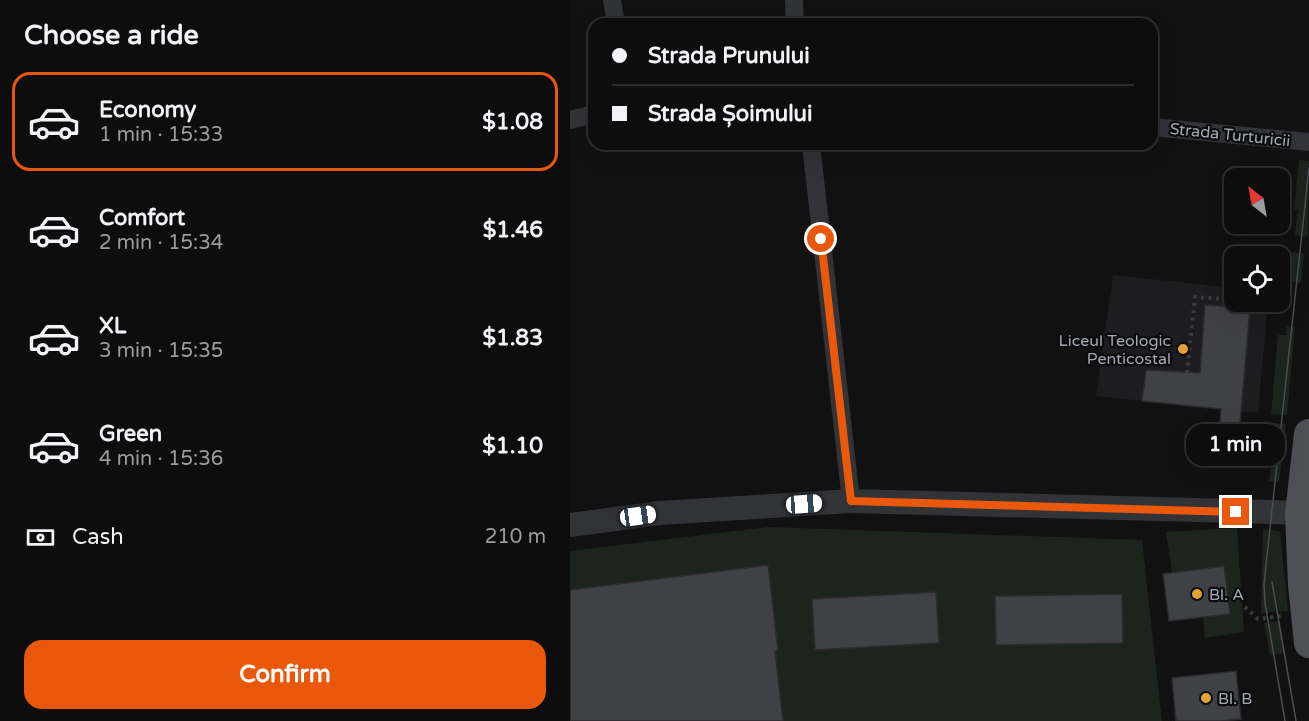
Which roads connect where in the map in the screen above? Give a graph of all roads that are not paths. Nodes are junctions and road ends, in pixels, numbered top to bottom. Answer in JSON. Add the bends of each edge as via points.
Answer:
{"nodes":[{"id":1,"x":612,"y":0,"type":"edge"},
{"id":2,"x":794,"y":0,"type":"edge"},
{"id":3,"x":615,"y":18,"type":"edge"},
{"id":4,"x":795,"y":18,"type":"edge"},
{"id":5,"x":588,"y":116,"type":"edge"},
{"id":6,"x":570,"y":120,"type":"edge"},
{"id":7,"x":1158,"y":128,"type":"edge"},
{"id":8,"x":1309,"y":142,"type":"edge"},
{"id":9,"x":812,"y":150,"type":"edge"},
{"id":10,"x":1309,"y":434,"type":"edge"},
{"id":11,"x":851,"y":501,"type":"junction"},
{"id":12,"x":1305,"y":514,"type":"edge"},
{"id":13,"x":570,"y":525,"type":"edge"},
{"id":14,"x":1309,"y":643,"type":"edge"}],
"edges":[{"from":1,"to":3,"type":"street"},
{"from":2,"to":4,"type":"street"},
{"from":5,"to":6,"type":"street"},
{"from":7,"to":8,"type":"street","name":"Strada Turturicii"},
{"from":9,"to":11,"type":"street"},
{"from":10,"to":12,"type":"main road"},
{"from":11,"to":12,"type":"street"},
{"from":11,"to":13,"type":"street","via":[[660,513]]},
{"from":12,"to":14,"type":"main road","via":[[1303,585]]}]}
